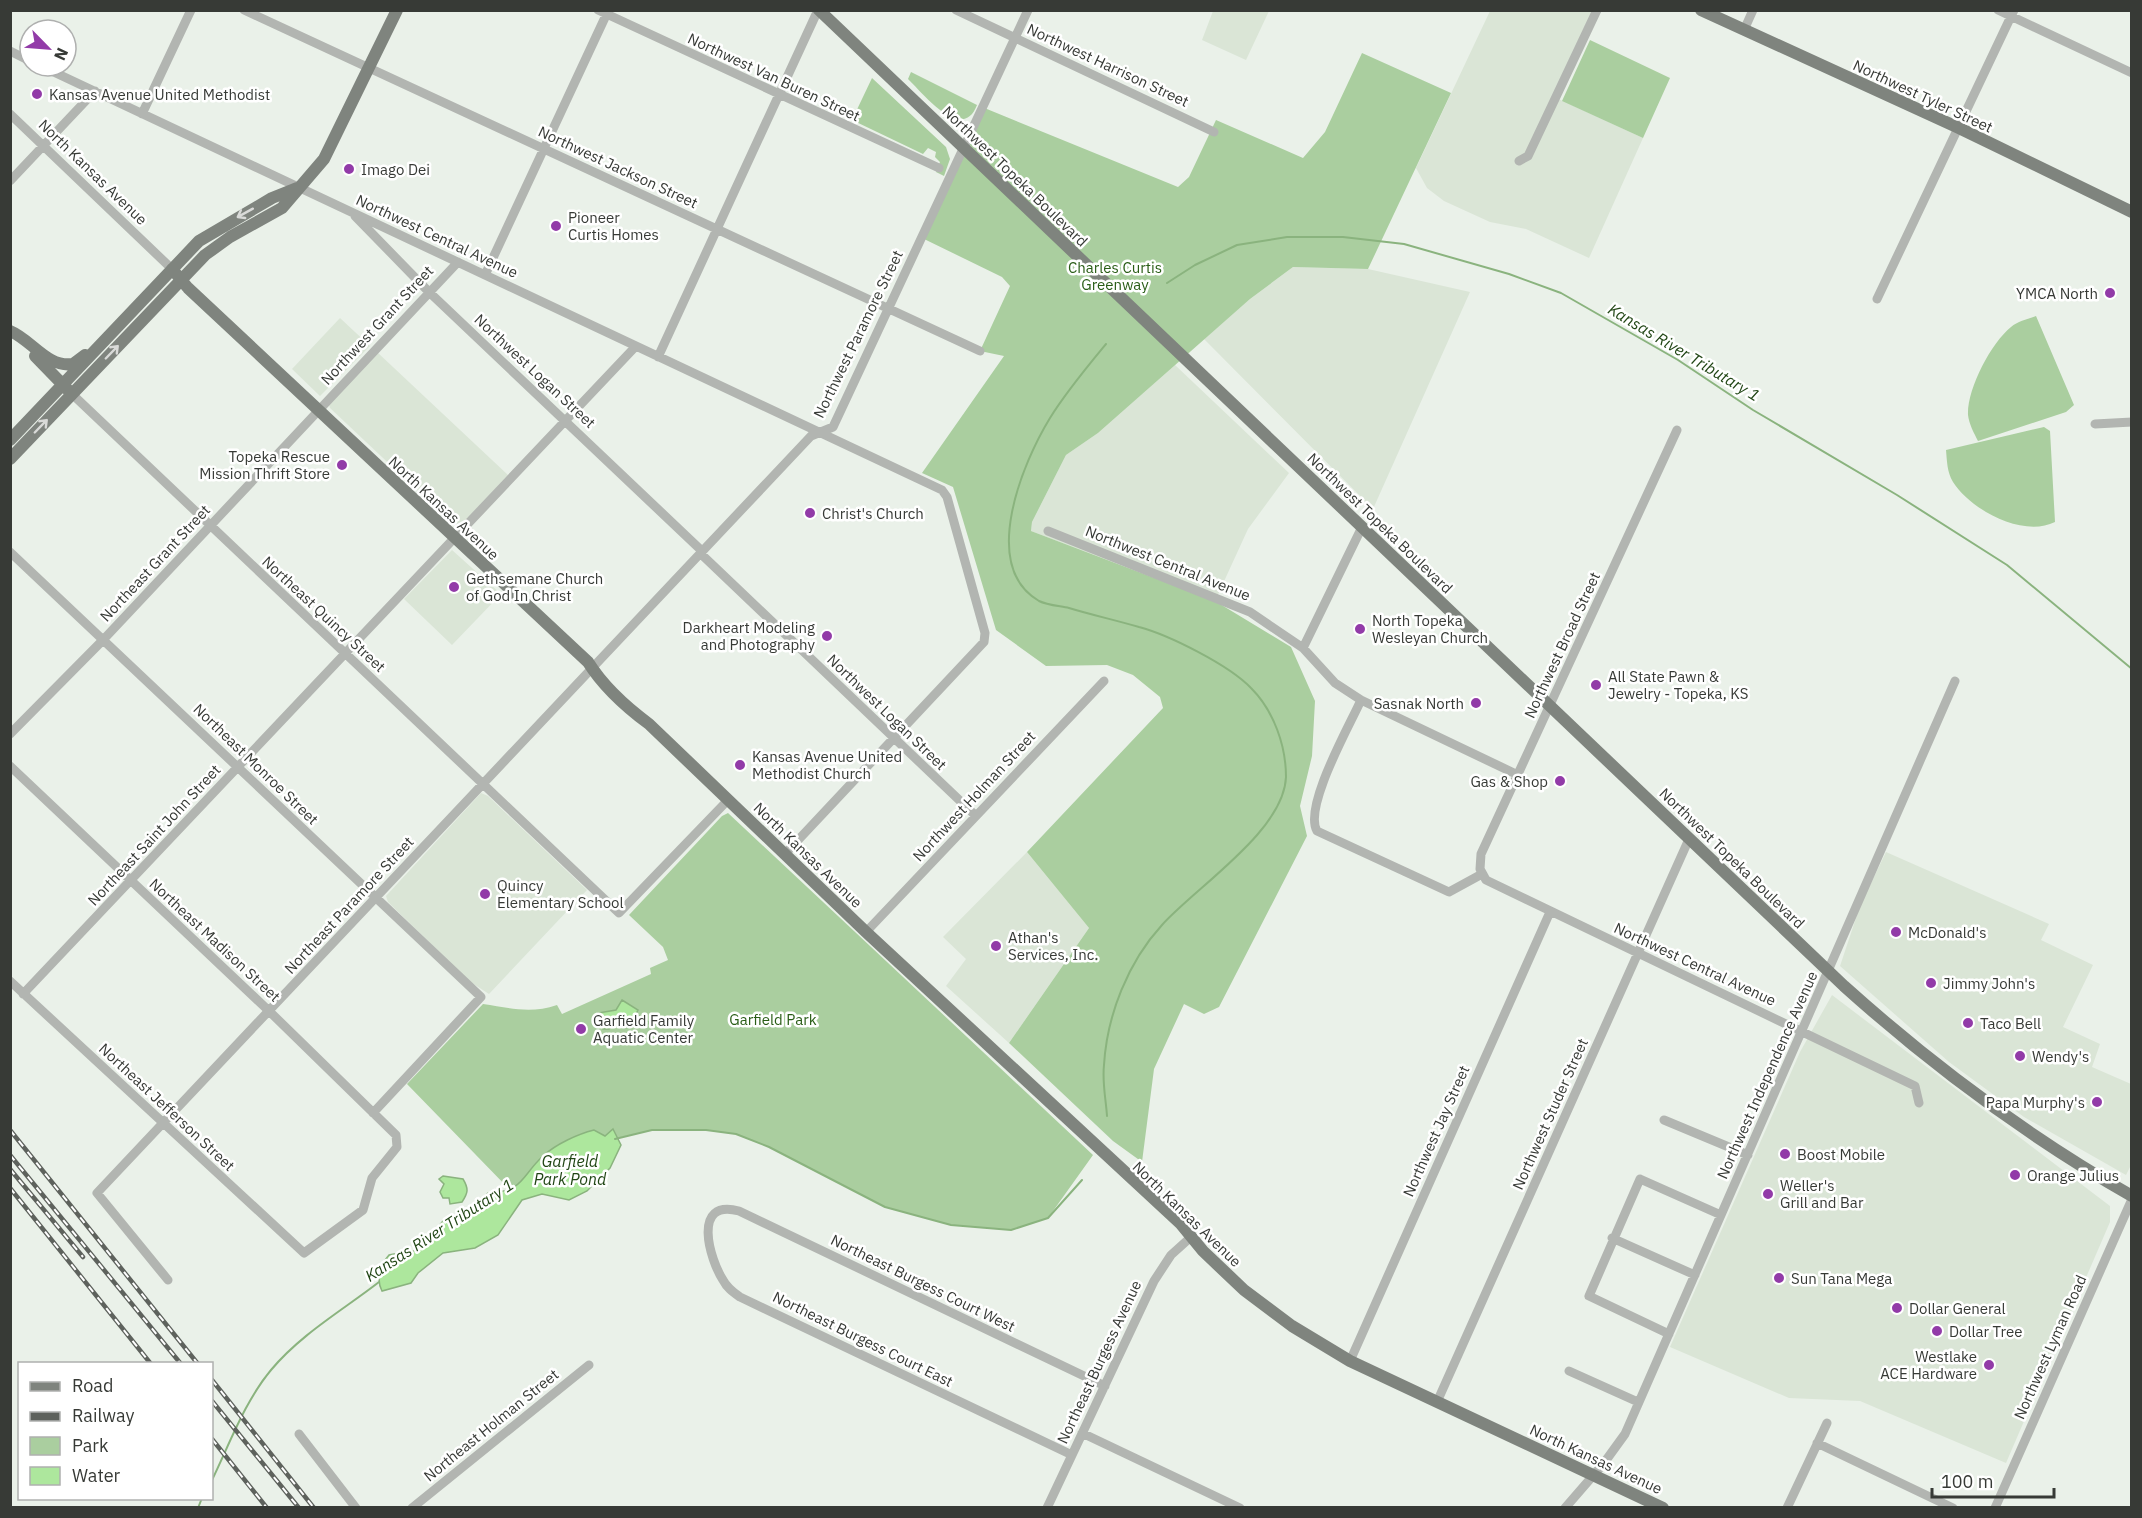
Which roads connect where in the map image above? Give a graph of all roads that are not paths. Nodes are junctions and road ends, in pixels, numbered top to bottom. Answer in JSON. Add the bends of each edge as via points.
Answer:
{"nodes":[{"id":1,"x":191,"y":10,"type":"edge"},
{"id":2,"x":244,"y":10,"type":"edge"},
{"id":3,"x":397,"y":10,"type":"edge"},
{"id":4,"x":818,"y":10,"type":"edge"},
{"id":5,"x":956,"y":10,"type":"edge"},
{"id":6,"x":1028,"y":10,"type":"edge"},
{"id":7,"x":1598,"y":10,"type":"edge"},
{"id":8,"x":1701,"y":10,"type":"edge"},
{"id":9,"x":1753,"y":10,"type":"edge"},
{"id":10,"x":1998,"y":10,"type":"edge"},
{"id":11,"x":604,"y":12,"type":"edge"},
{"id":12,"x":2012,"y":14,"type":"edge"},
{"id":13,"x":1744,"y":30,"type":"junction"},
{"id":14,"x":1015,"y":38,"type":"junction"},
{"id":15,"x":369,"y":69,"type":"junction"},
{"id":16,"x":2132,"y":73,"type":"edge"},
{"id":17,"x":67,"y":78,"type":"edge"},
{"id":18,"x":95,"y":91,"type":"junction"},
{"id":19,"x":780,"y":93,"type":"junction"},
{"id":20,"x":10,"y":114,"type":"edge"},
{"id":21,"x":142,"y":114,"type":"junction"},
{"id":22,"x":1959,"y":128,"type":"junction"},
{"id":23,"x":1214,"y":132,"type":"dead end"},
{"id":24,"x":43,"y":147,"type":"junction"},
{"id":25,"x":964,"y":148,"type":"junction"},
{"id":26,"x":543,"y":149,"type":"junction"},
{"id":27,"x":1519,"y":161,"type":"dead end"},
{"id":28,"x":939,"y":168,"type":"dead end"},
{"id":29,"x":10,"y":181,"type":"edge"},
{"id":30,"x":298,"y":188,"type":"junction"},
{"id":31,"x":349,"y":210,"type":"junction"},
{"id":32,"x":2132,"y":212,"type":"edge"},
{"id":33,"x":717,"y":229,"type":"junction"},
{"id":34,"x":459,"y":262,"type":"junction"},
{"id":35,"x":172,"y":268,"type":"junction"},
{"id":36,"x":485,"y":275,"type":"junction"},
{"id":37,"x":181,"y":279,"type":"junction"},
{"id":38,"x":429,"y":292,"type":"junction"},
{"id":39,"x":1877,"y":299,"type":"dead end"},
{"id":40,"x":888,"y":309,"type":"junction"},
{"id":41,"x":115,"y":328,"type":"junction"},
{"id":42,"x":10,"y":333,"type":"edge"},
{"id":43,"x":636,"y":346,"type":"junction"},
{"id":44,"x":980,"y":351,"type":"dead end"},
{"id":45,"x":657,"y":357,"type":"junction"},
{"id":46,"x":68,"y":389,"type":"junction"},
{"id":47,"x":318,"y":410,"type":"junction"},
{"id":48,"x":566,"y":421,"type":"junction"},
{"id":49,"x":2132,"y":422,"type":"edge"},
{"id":50,"x":2095,"y":424,"type":"dead end"},
{"id":51,"x":1677,"y":430,"type":"dead end"},
{"id":52,"x":822,"y":432,"type":"junction"},
{"id":53,"x":10,"y":440,"type":"edge"},
{"id":54,"x":10,"y":459,"type":"edge"},
{"id":55,"x":209,"y":526,"type":"junction"},
{"id":56,"x":1362,"y":527,"type":"junction"},
{"id":57,"x":1048,"y":531,"type":"dead end"},
{"id":58,"x":455,"y":539,"type":"junction"},
{"id":59,"x":10,"y":552,"type":"edge"},
{"id":60,"x":701,"y":552,"type":"junction"},
{"id":61,"x":103,"y":640,"type":"junction"},
{"id":62,"x":1303,"y":648,"type":"junction"},
{"id":63,"x":345,"y":654,"type":"junction"},
{"id":64,"x":592,"y":668,"type":"junction"},
{"id":65,"x":1104,"y":681,"type":"dead end"},
{"id":66,"x":1955,"y":681,"type":"dead end"},
{"id":67,"x":1361,"y":700,"type":"junction"},
{"id":68,"x":1550,"y":706,"type":"junction"},
{"id":69,"x":10,"y":734,"type":"edge"},
{"id":70,"x":893,"y":739,"type":"junction"},
{"id":71,"x":10,"y":766,"type":"edge"},
{"id":72,"x":238,"y":767,"type":"junction"},
{"id":73,"x":1518,"y":775,"type":"junction"},
{"id":74,"x":483,"y":784,"type":"junction"},
{"id":75,"x":728,"y":800,"type":"junction"},
{"id":76,"x":976,"y":816,"type":"junction"},
{"id":77,"x":1689,"y":839,"type":"junction"},
{"id":78,"x":785,"y":854,"type":"junction"},
{"id":79,"x":1482,"y":874,"type":"junction"},
{"id":80,"x":130,"y":881,"type":"junction"},
{"id":81,"x":375,"y":898,"type":"junction"},
{"id":82,"x":1550,"y":912,"type":"junction"},
{"id":83,"x":866,"y":932,"type":"junction"},
{"id":84,"x":1638,"y":953,"type":"junction"},
{"id":85,"x":1829,"y":971,"type":"junction"},
{"id":86,"x":10,"y":981,"type":"edge"},
{"id":87,"x":23,"y":994,"type":"junction"},
{"id":88,"x":270,"y":1011,"type":"junction"},
{"id":89,"x":1802,"y":1030,"type":"junction"},
{"id":90,"x":1919,"y":1103,"type":"dead end"},
{"id":91,"x":373,"y":1113,"type":"junction"},
{"id":92,"x":1664,"y":1120,"type":"dead end"},
{"id":93,"x":162,"y":1123,"type":"junction"},
{"id":94,"x":1748,"y":1155,"type":"junction"},
{"id":95,"x":2132,"y":1197,"type":"edge"},
{"id":96,"x":728,"y":1210,"type":"joint"},
{"id":97,"x":1721,"y":1215,"type":"junction"},
{"id":98,"x":1191,"y":1237,"type":"junction"},
{"id":99,"x":1612,"y":1238,"type":"junction"},
{"id":100,"x":304,"y":1253,"type":"joint"},
{"id":101,"x":1695,"y":1275,"type":"junction"},
{"id":102,"x":168,"y":1280,"type":"dead end"},
{"id":103,"x":1669,"y":1334,"type":"junction"},
{"id":104,"x":1350,"y":1361,"type":"junction"},
{"id":105,"x":589,"y":1365,"type":"dead end"},
{"id":106,"x":1569,"y":1371,"type":"dead end"},
{"id":107,"x":1105,"y":1386,"type":"junction"},
{"id":108,"x":1437,"y":1402,"type":"junction"},
{"id":109,"x":1638,"y":1402,"type":"junction"},
{"id":110,"x":1827,"y":1423,"type":"dead end"},
{"id":111,"x":1082,"y":1433,"type":"junction"},
{"id":112,"x":299,"y":1434,"type":"dead end"},
{"id":113,"x":1817,"y":1443,"type":"junction"},
{"id":114,"x":1072,"y":1455,"type":"junction"},
{"id":115,"x":1593,"y":1475,"type":"junction"},
{"id":116,"x":356,"y":1508,"type":"edge"},
{"id":117,"x":412,"y":1508,"type":"edge"},
{"id":118,"x":1047,"y":1508,"type":"edge"},
{"id":119,"x":1240,"y":1508,"type":"edge"},
{"id":120,"x":1565,"y":1508,"type":"edge"},
{"id":121,"x":1663,"y":1508,"type":"edge"},
{"id":122,"x":1787,"y":1508,"type":"edge"},
{"id":123,"x":1953,"y":1508,"type":"edge"},
{"id":124,"x":1995,"y":1508,"type":"edge"}],
"edges":[{"from":1,"to":21,"type":"street"},
{"from":2,"to":15,"type":"street","name":"Northwest Jackson Street"},
{"from":3,"to":15,"type":"main road"},
{"from":4,"to":19,"type":"street"},
{"from":4,"to":25,"type":"main road","name":"Northwest Topeka Boulevard"},
{"from":5,"to":14,"type":"street","name":"Northwest Harrison Street"},
{"from":6,"to":14,"type":"street","name":"Northwest Paramore Street"},
{"from":7,"to":27,"type":"street","via":[[1527,156]]},
{"from":8,"to":13,"type":"main road","name":"Northwest Tyler Street"},
{"from":9,"to":13,"type":"street"},
{"from":10,"to":12,"type":"street"},
{"from":11,"to":19,"type":"street","name":"Northwest Van Buren Street"},
{"from":11,"to":26,"type":"street"},
{"from":12,"to":16,"type":"street"},
{"from":12,"to":22,"type":"street"},
{"from":13,"to":22,"type":"main road","name":"Northwest Tyler Street"},
{"from":14,"to":23,"type":"street","name":"Northwest Harrison Street"},
{"from":14,"to":25,"type":"street","name":"Northwest Paramore Street"},
{"from":15,"to":26,"type":"street","name":"Northwest Jackson Street"},
{"from":15,"to":30,"type":"main road","via":[[332,148]]},
{"from":17,"to":18,"type":"street","name":"Northwest Central Avenue"},
{"from":18,"to":21,"type":"street","name":"Northwest Central Avenue"},
{"from":18,"to":24,"type":"street"},
{"from":19,"to":28,"type":"street","name":"Northwest Van Buren Street"},
{"from":19,"to":33,"type":"street"},
{"from":20,"to":24,"type":"street","name":"North Kansas Avenue"},
{"from":21,"to":30,"type":"street","name":"Northwest Central Avenue"},
{"from":22,"to":32,"type":"main road","name":"Northwest Tyler Street"},
{"from":22,"to":39,"type":"street"},
{"from":24,"to":29,"type":"street"},
{"from":24,"to":35,"type":"street","name":"North Kansas Avenue"},
{"from":25,"to":40,"type":"street","name":"Northwest Paramore Street"},
{"from":25,"to":56,"type":"main road","name":"Northwest Topeka Boulevard"},
{"from":26,"to":33,"type":"street","name":"Northwest Jackson Street"},
{"from":26,"to":36,"type":"street"},
{"from":30,"to":31,"type":"street","name":"Northwest Central Avenue"},
{"from":30,"to":35,"type":"main road","one_way":true,"via":[[224,224],[199,241]]},
{"from":30,"to":37,"type":"main road","via":[[282,208],[217,246]]},
{"from":31,"to":34,"type":"street","name":"Northwest Central Avenue"},
{"from":31,"to":38,"type":"street","name":"Northwest Logan Street"},
{"from":33,"to":40,"type":"street","name":"Northwest Jackson Street"},
{"from":33,"to":45,"type":"street"},
{"from":34,"to":36,"type":"street","name":"Northwest Central Avenue"},
{"from":34,"to":38,"type":"street","name":"Northwest Grant Street"},
{"from":35,"to":37,"type":"main road","name":"North Kansas Avenue"},
{"from":35,"to":41,"type":"main road"},
{"from":36,"to":43,"type":"street","name":"Northwest Central Avenue"},
{"from":46,"to":37,"type":"main road","one_way":true},
{"from":37,"to":47,"type":"main road","name":"North Kansas Avenue"},
{"from":38,"to":47,"type":"street","name":"Northwest Grant Street"},
{"from":38,"to":48,"type":"street","name":"Northwest Logan Street"},
{"from":40,"to":44,"type":"street","name":"Northwest Jackson Street"},
{"from":40,"to":52,"type":"street","name":"Northwest Paramore Street","via":[[833,427]]},
{"from":41,"to":42,"type":"main road","via":[[77,362],[66,365],[47,358],[22,336]]},
{"from":41,"to":46,"type":"main road"},
{"from":42,"to":46,"type":"main road","name":"Northeast Quincy Street"},
{"from":43,"to":45,"type":"street","name":"Northwest Central Avenue"},
{"from":43,"to":48,"type":"street","name":"Northeast Saint John Street"},
{"from":45,"to":52,"type":"street","name":"Northwest Central Avenue"},
{"from":46,"to":53,"type":"main road"},
{"from":54,"to":46,"type":"main road","one_way":true},
{"from":46,"to":55,"type":"street","name":"Northeast Quincy Street"},
{"from":47,"to":55,"type":"street","name":"Northeast Grant Street"},
{"from":47,"to":58,"type":"main road","name":"North Kansas Avenue"},
{"from":48,"to":58,"type":"street","name":"Northeast Saint John Street"},
{"from":48,"to":60,"type":"street","name":"Northwest Logan Street"},
{"from":49,"to":50,"type":"street"},
{"from":51,"to":68,"type":"street","name":"Northwest Broad Street"},
{"from":52,"to":60,"type":"street","name":"Northwest Paramore Street","via":[[812,436]]},
{"from":52,"to":70,"type":"street","name":"Northwest Central Avenue","via":[[944,492],[985,633],[983,645]]},
{"from":55,"to":61,"type":"street","name":"Northeast Grant Street"},
{"from":55,"to":63,"type":"street","name":"Northeast Quincy Street"},
{"from":56,"to":62,"type":"street"},
{"from":56,"to":68,"type":"main road","name":"Northwest Topeka Boulevard"},
{"from":57,"to":62,"type":"street","name":"Northwest Central Avenue","via":[[1231,603],[1266,621]]},
{"from":58,"to":63,"type":"street","name":"Northeast Saint John Street"},
{"from":58,"to":64,"type":"main road","name":"North Kansas Avenue"},
{"from":59,"to":61,"type":"street","name":"Northeast Monroe Street"},
{"from":60,"to":64,"type":"street","name":"Northwest Paramore Street"},
{"from":60,"to":70,"type":"street","name":"Northwest Logan Street"},
{"from":61,"to":69,"type":"street","name":"Northeast Grant Street"},
{"from":61,"to":72,"type":"street","name":"Northeast Monroe Street"},
{"from":62,"to":67,"type":"street","name":"Northwest Central Avenue","via":[[1335,682]]},
{"from":63,"to":72,"type":"street","name":"Northeast Saint John Street"},
{"from":63,"to":74,"type":"street","name":"Northeast Quincy Street"},
{"from":64,"to":74,"type":"street","name":"Northeast Paramore Street"},
{"from":64,"to":75,"type":"main road","name":"North Kansas Avenue"},
{"from":65,"to":76,"type":"street","name":"Northwest Holman Street"},
{"from":66,"to":85,"type":"street","name":"Northwest Independence Avenue"},
{"from":67,"to":73,"type":"street","name":"Northwest Central Avenue"},
{"from":67,"to":79,"type":"street","via":[[1316,801],[1317,831],[1449,892]]},
{"from":68,"to":73,"type":"street","name":"Northwest Broad Street"},
{"from":68,"to":77,"type":"main road","name":"Northwest Topeka Boulevard"},
{"from":70,"to":76,"type":"street","name":"Northwest Logan Street"},
{"from":70,"to":78,"type":"street","name":"Northwest Central Avenue"},
{"from":71,"to":80,"type":"street","name":"Northeast Madison Street"},
{"from":72,"to":80,"type":"street","name":"Northeast Saint John Street"},
{"from":72,"to":81,"type":"street","name":"Northeast Monroe Street"},
{"from":73,"to":79,"type":"street","name":"Northwest Broad Street","via":[[1482,854]]},
{"from":74,"to":75,"type":"street","name":"Northeast Quincy Street","via":[[619,913]]},
{"from":74,"to":81,"type":"street","name":"Northeast Paramore Street"},
{"from":75,"to":78,"type":"main road","name":"North Kansas Avenue"},
{"from":76,"to":83,"type":"street","name":"Northwest Holman Street"},
{"from":77,"to":84,"type":"street","name":"Northwest Studer Street"},
{"from":77,"to":85,"type":"main road","name":"Northwest Topeka Boulevard"},
{"from":78,"to":83,"type":"main road","name":"North Kansas Avenue"},
{"from":79,"to":82,"type":"street","name":"Northwest Central Avenue","via":[[1486,880]]},
{"from":80,"to":87,"type":"street","name":"Northeast Saint John Street"},
{"from":80,"to":88,"type":"street","name":"Northeast Madison Street"},
{"from":81,"to":88,"type":"street","name":"Northeast Paramore Street"},
{"from":81,"to":91,"type":"street","name":"Northeast Monroe Street","via":[[481,997]]},
{"from":82,"to":84,"type":"street","name":"Northwest Central Avenue"},
{"from":82,"to":104,"type":"street","name":"Northwest Jay Street"},
{"from":83,"to":98,"type":"main road","name":"North Kansas Avenue"},
{"from":84,"to":89,"type":"street","name":"Northwest Central Avenue"},
{"from":84,"to":108,"type":"street","name":"Northwest Studer Street"},
{"from":85,"to":89,"type":"street","name":"Northwest Independence Avenue"},
{"from":85,"to":95,"type":"main road","name":"Northwest Topeka Boulevard","via":[[1909,1043],[1975,1095]]},
{"from":86,"to":87,"type":"street","name":"Northeast Jefferson Street"},
{"from":87,"to":93,"type":"street","name":"Northeast Jefferson Street"},
{"from":88,"to":91,"type":"street","name":"Northeast Madison Street"},
{"from":88,"to":93,"type":"street","name":"Northeast Paramore Street"},
{"from":89,"to":90,"type":"street","name":"Northwest Central Avenue","via":[[1916,1086]]},
{"from":89,"to":94,"type":"street","name":"Northwest Independence Avenue"},
{"from":91,"to":100,"type":"street","name":"Northeast Madison Street","via":[[398,1138],[397,1147],[372,1178],[363,1210]]},
{"from":92,"to":94,"type":"street"},
{"from":93,"to":100,"type":"street","name":"Northeast Jefferson Street"},
{"from":93,"to":102,"type":"street","name":"Northeast Paramore Street","via":[[97,1193]]},
{"from":94,"to":97,"type":"street","name":"Northwest Independence Avenue"},
{"from":95,"to":124,"type":"street","name":"Northwest Lyman Road"},
{"from":96,"to":107,"type":"street","name":"Northeast Burgess Court West","via":[[739,1211]]},
{"from":96,"to":114,"type":"street","name":"Northeast Burgess Court East","via":[[711,1219],[706,1233],[722,1279],[732,1291]]},
{"from":97,"to":99,"type":"street","via":[[1640,1179]]},
{"from":97,"to":101,"type":"street","name":"Northwest Independence Avenue"},
{"from":98,"to":104,"type":"main road","name":"North Kansas Avenue","via":[[1244,1290],[1292,1326]]},
{"from":98,"to":107,"type":"street","name":"Northeast Burgess Avenue","via":[[1161,1269]]},
{"from":99,"to":101,"type":"street"},
{"from":99,"to":103,"type":"street","via":[[1588,1296]]},
{"from":101,"to":103,"type":"street","name":"Northwest Independence Avenue"},
{"from":103,"to":109,"type":"street","name":"Northwest Independence Avenue"},
{"from":104,"to":108,"type":"main road","name":"North Kansas Avenue"},
{"from":105,"to":117,"type":"street","name":"Northeast Holman Street"},
{"from":106,"to":109,"type":"street"},
{"from":107,"to":111,"type":"street","name":"Northeast Burgess Avenue"},
{"from":108,"to":115,"type":"main road","name":"North Kansas Avenue"},
{"from":109,"to":115,"type":"street","name":"Northwest Independence Avenue","via":[[1620,1443]]},
{"from":110,"to":113,"type":"street"},
{"from":111,"to":114,"type":"street","name":"Northeast Burgess Avenue"},
{"from":111,"to":119,"type":"street"},
{"from":112,"to":116,"type":"street"},
{"from":113,"to":122,"type":"street"},
{"from":113,"to":123,"type":"street"},
{"from":114,"to":118,"type":"street","name":"Northeast Burgess Avenue"},
{"from":115,"to":120,"type":"street","name":"Northwest Independence Avenue"},
{"from":115,"to":121,"type":"main road","name":"North Kansas Avenue"}]}
